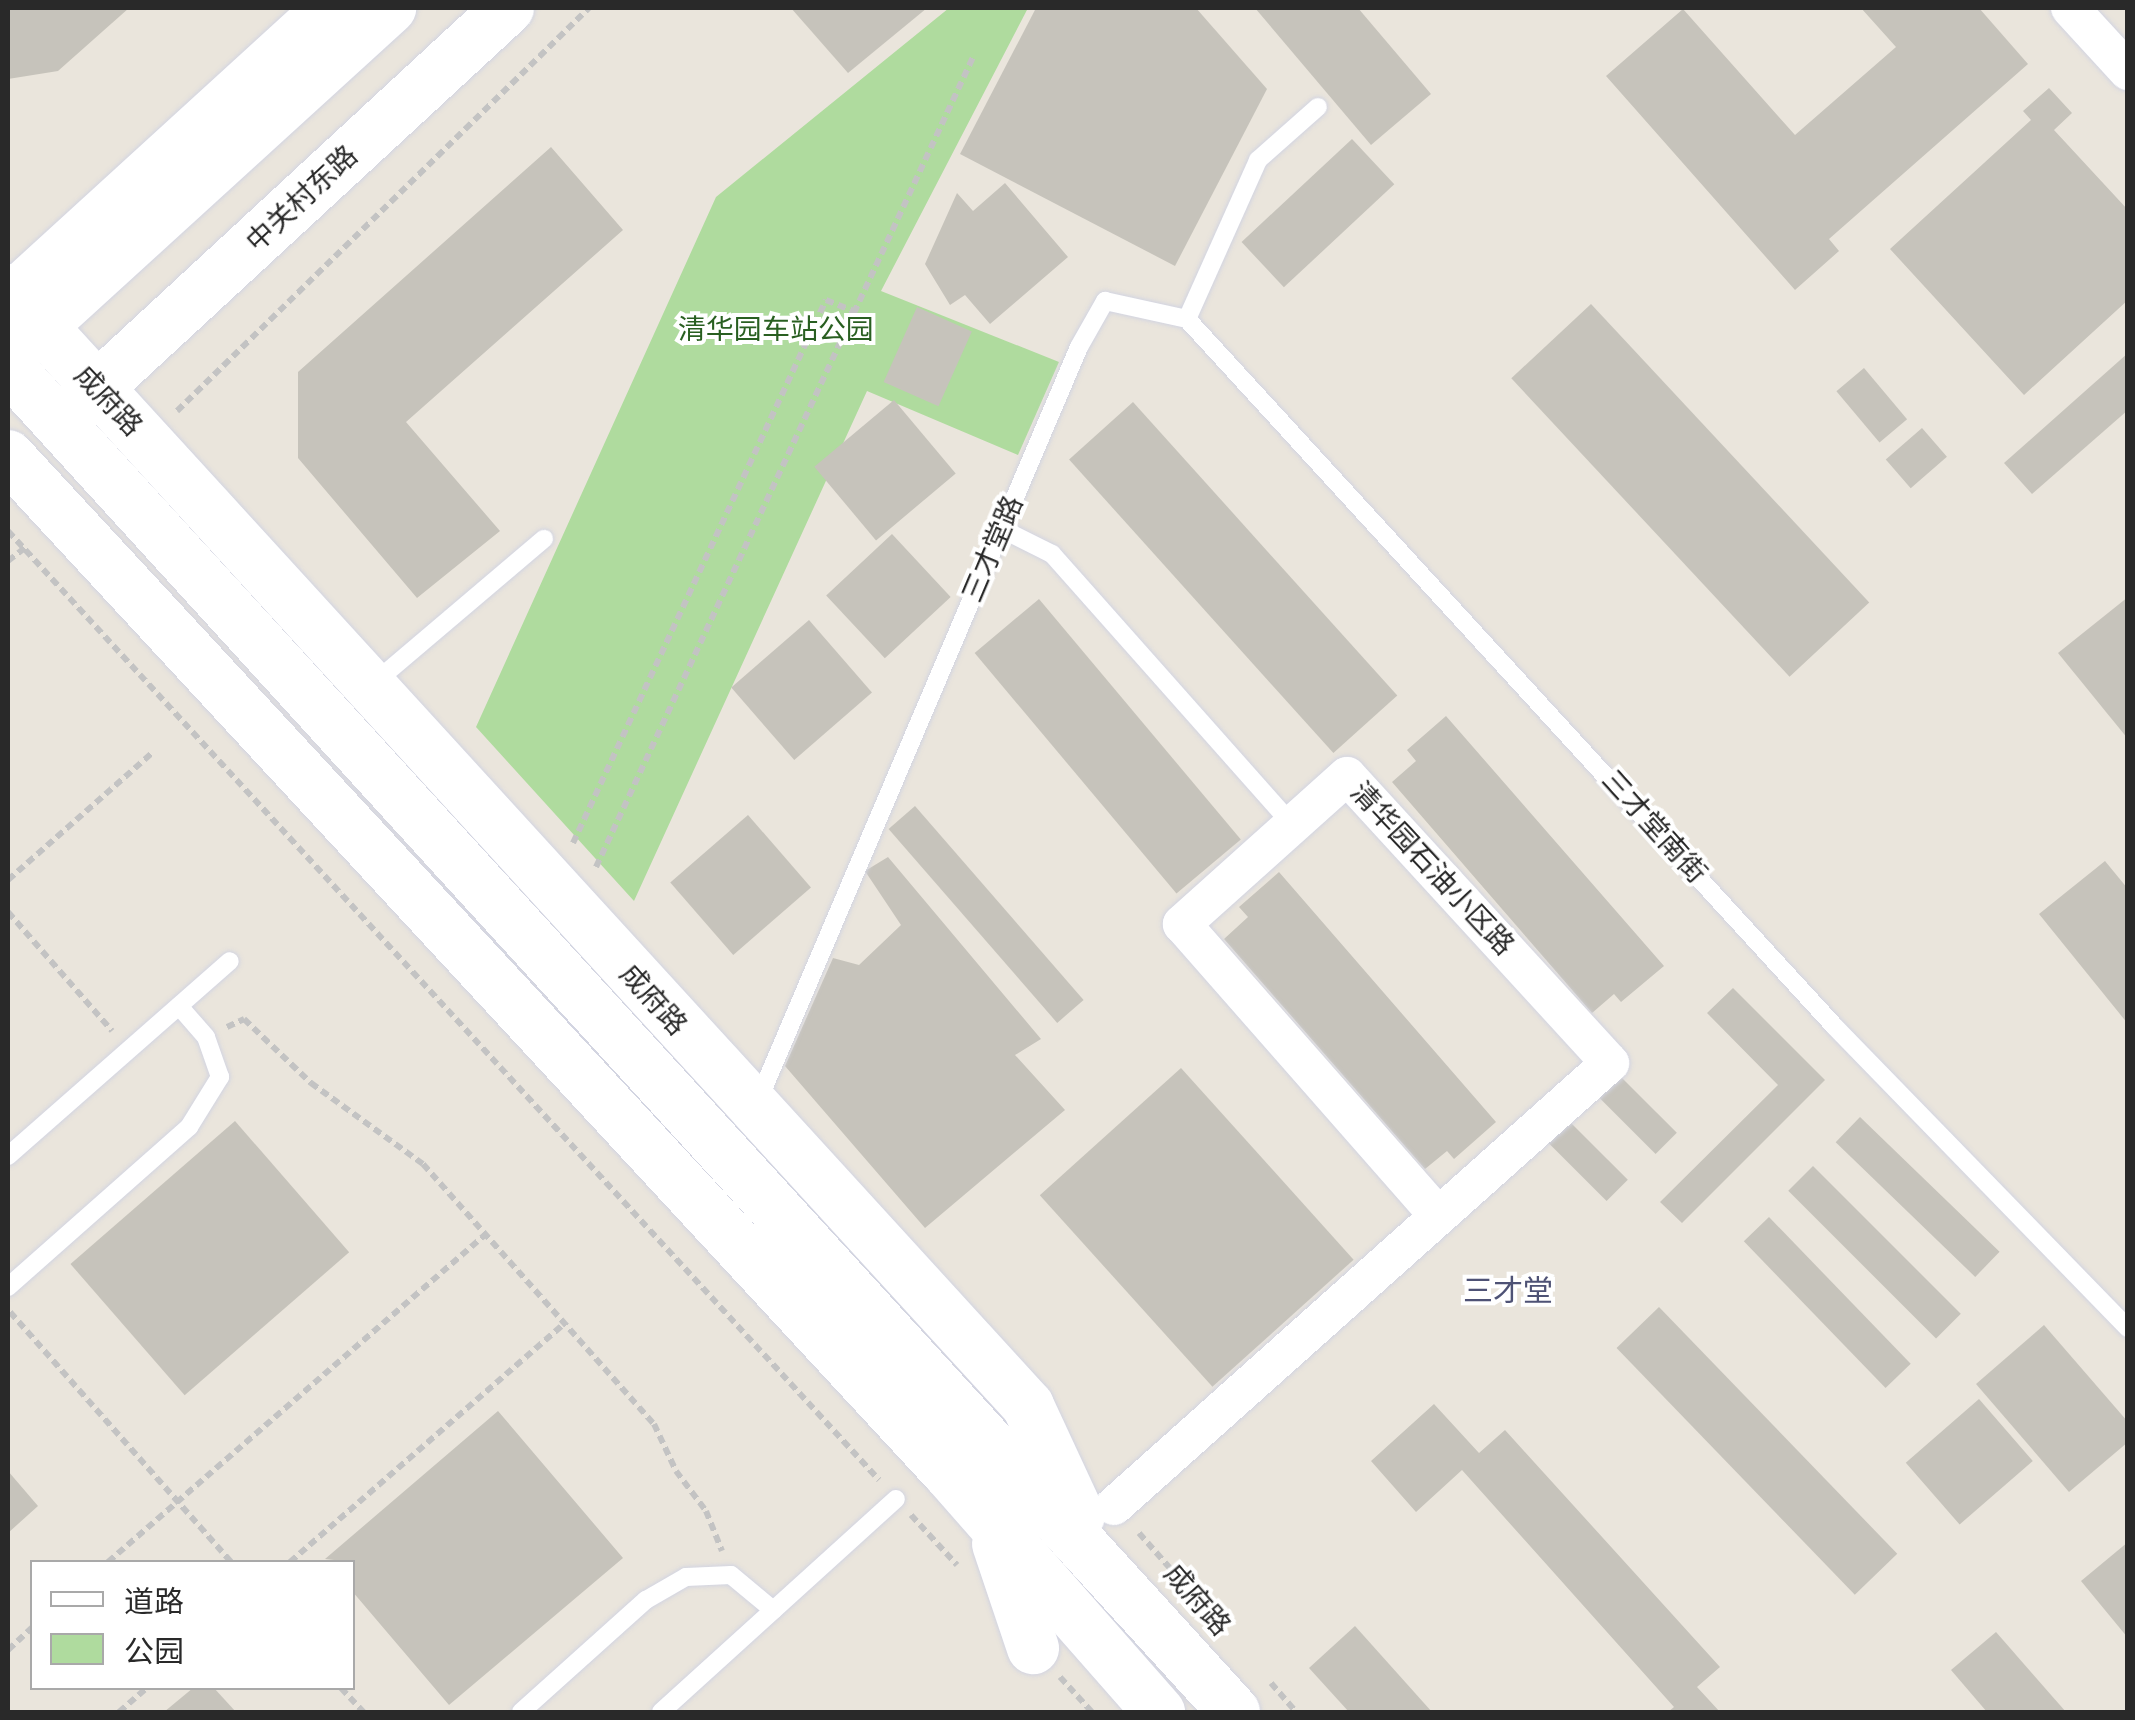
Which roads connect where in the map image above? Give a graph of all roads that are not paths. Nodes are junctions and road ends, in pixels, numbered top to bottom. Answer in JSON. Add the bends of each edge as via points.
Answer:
{"nodes":[{"id":1,"x":330,"y":8,"type":"edge"},
{"id":2,"x":390,"y":8,"type":"edge"},
{"id":3,"x":508,"y":8,"type":"edge"},
{"id":4,"x":2070,"y":8,"type":"edge"},
{"id":5,"x":2128,"y":71,"type":"edge"},
{"id":6,"x":1318,"y":107,"type":"dead end"},
{"id":7,"x":16,"y":315,"type":"edge"},
{"id":8,"x":1187,"y":318,"type":"junction"},
{"id":9,"x":8,"y":367,"type":"edge"},
{"id":10,"x":96,"y":389,"type":"junction"},
{"id":11,"x":59,"y":424,"type":"junction"},
{"id":12,"x":10,"y":463,"type":"edge"},
{"id":13,"x":1002,"y":529,"type":"junction"},
{"id":14,"x":544,"y":539,"type":"dead end"},
{"id":15,"x":370,"y":687,"type":"junction"},
{"id":16,"x":1293,"y":825,"type":"junction"},
{"id":17,"x":230,"y":961,"type":"dead end"},
{"id":18,"x":179,"y":1006,"type":"junction"},
{"id":19,"x":754,"y":1111,"type":"junction"},
{"id":20,"x":8,"y":1156,"type":"edge"},
{"id":21,"x":1438,"y":1214,"type":"junction"},
{"id":22,"x":8,"y":1287,"type":"edge"},
{"id":23,"x":2128,"y":1328,"type":"edge"},
{"id":24,"x":896,"y":1499,"type":"road end"},
{"id":25,"x":1114,"y":1506,"type":"road end"},
{"id":26,"x":989,"y":1519,"type":"junction"},
{"id":27,"x":1100,"y":1562,"type":"junction"},
{"id":28,"x":773,"y":1610,"type":"junction"},
{"id":29,"x":1034,"y":1648,"type":"road end"},
{"id":30,"x":1246,"y":1690,"type":"edge"},
{"id":31,"x":520,"y":1712,"type":"edge"},
{"id":32,"x":661,"y":1712,"type":"edge"},
{"id":33,"x":1159,"y":1712,"type":"edge"}],
"edges":[{"from":1,"to":7,"type":"main road"},
{"from":2,"to":7,"type":"main road"},
{"from":3,"to":10,"type":"main road","name":"中关村东路"},
{"from":4,"to":5,"type":"street"},
{"from":6,"to":8,"type":"lane","via":[[1258,160]]},
{"from":7,"to":10,"type":"main road","name":"成府路"},
{"from":8,"to":13,"type":"lane","name":"三才堂路","via":[[1105,301]]},
{"from":8,"to":23,"type":"lane","name":"三才堂南街","via":[[1835,1026]]},
{"from":9,"to":11,"type":"main road","name":"成府路"},
{"from":10,"to":11,"type":"main road","name":"中关村东路"},
{"from":10,"to":15,"type":"main road","name":"成府路"},
{"from":11,"to":12,"type":"main road","name":"中关村东路"},
{"from":11,"to":27,"type":"main road","name":"成府路"},
{"from":12,"to":26,"type":"main road"},
{"from":13,"to":16,"type":"lane","via":[[1052,554]]},
{"from":13,"to":19,"type":"lane","name":"三才堂路"},
{"from":14,"to":15,"type":"lane"},
{"from":15,"to":19,"type":"main road","name":"成府路"},
{"from":16,"to":21,"type":"street","name":"清华园石油小区路","via":[[1182,924]]},
{"from":16,"to":21,"type":"street","name":"清华园石油小区路","via":[[1347,776],[1610,1063]]},
{"from":17,"to":18,"type":"lane"},
{"from":18,"to":20,"type":"lane"},
{"from":18,"to":22,"type":"lane","via":[[206,1037],[220,1077],[188,1127]]},
{"from":19,"to":27,"type":"main road","name":"成府路","via":[[1028,1406]]},
{"from":21,"to":25,"type":"street","name":"清华园石油小区路"},
{"from":24,"to":28,"type":"lane"},
{"from":26,"to":29,"type":"main road"},
{"from":26,"to":33,"type":"main road"},
{"from":27,"to":30,"type":"main road","name":"成府路"},
{"from":28,"to":31,"type":"lane","via":[[731,1576],[686,1576],[646,1600]]},
{"from":28,"to":32,"type":"lane"}]}
